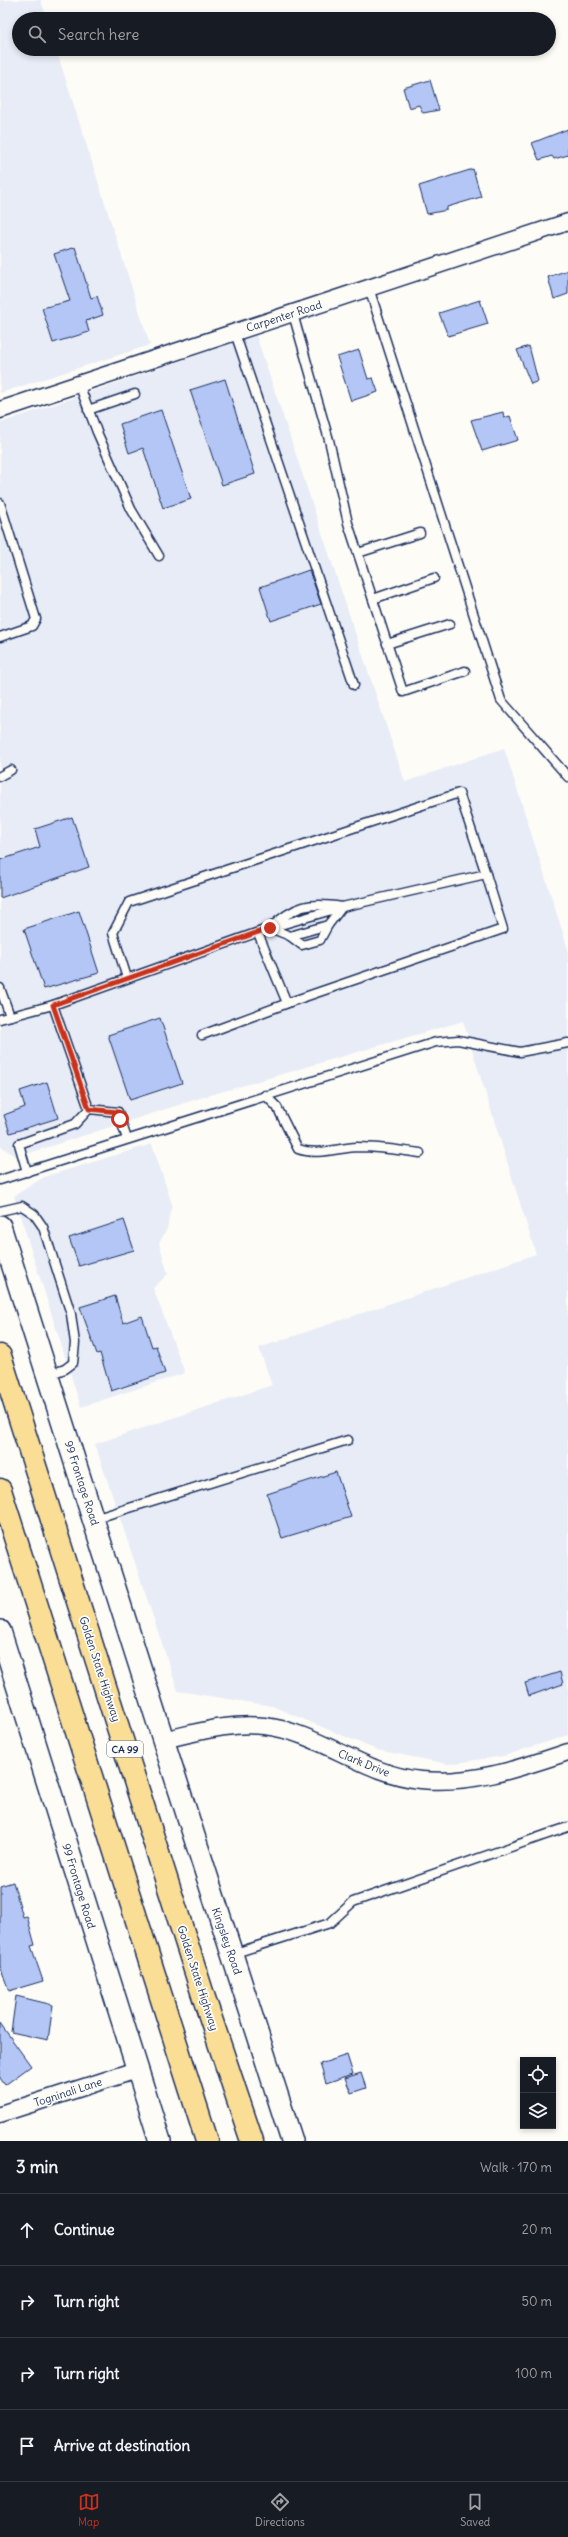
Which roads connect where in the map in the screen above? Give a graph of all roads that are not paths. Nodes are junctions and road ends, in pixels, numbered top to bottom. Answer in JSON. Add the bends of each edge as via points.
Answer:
{"nodes":[{"id":1,"x":568,"y":222,"type":"edge"},
{"id":2,"x":369,"y":288,"type":"junction"},
{"id":3,"x":293,"y":314,"type":"junction"},
{"id":4,"x":235,"y":333,"type":"junction"},
{"id":5,"x":79,"y":384,"type":"junction"},
{"id":6,"x":135,"y":394,"type":"dead end"},
{"id":7,"x":0,"y":410,"type":"edge"},
{"id":8,"x":88,"y":410,"type":"junction"},
{"id":9,"x":0,"y":503,"type":"edge"},
{"id":10,"x":420,"y":533,"type":"dead end"},
{"id":11,"x":358,"y":553,"type":"junction"},
{"id":12,"x":159,"y":556,"type":"dead end"},
{"id":13,"x":434,"y":578,"type":"dead end"},
{"id":14,"x":373,"y":599,"type":"junction"},
{"id":15,"x":450,"y":624,"type":"dead end"},
{"id":16,"x":0,"y":637,"type":"edge"},
{"id":17,"x":388,"y":644,"type":"junction"},
{"id":18,"x":464,"y":671,"type":"dead end"},
{"id":19,"x":354,"y":685,"type":"dead end"},
{"id":20,"x":11,"y":770,"type":"dead end"},
{"id":21,"x":0,"y":776,"type":"edge"},
{"id":22,"x":568,"y":777,"type":"edge"},
{"id":23,"x":486,"y":874,"type":"junction"},
{"id":24,"x":342,"y":907,"type":"junction"},
{"id":25,"x":328,"y":925,"type":"junction"},
{"id":26,"x":270,"y":928,"type":"junction"},
{"id":27,"x":258,"y":932,"type":"junction"},
{"id":28,"x":290,"y":936,"type":"junction"},
{"id":29,"x":127,"y":978,"type":"junction"},
{"id":30,"x":0,"y":988,"type":"edge"},
{"id":31,"x":288,"y":1003,"type":"junction"},
{"id":32,"x":53,"y":1005,"type":"junction"},
{"id":33,"x":10,"y":1016,"type":"junction"},
{"id":34,"x":0,"y":1019,"type":"edge"},
{"id":35,"x":202,"y":1035,"type":"dead end"},
{"id":36,"x":568,"y":1043,"type":"edge"},
{"id":37,"x":264,"y":1095,"type":"junction"},
{"id":38,"x":89,"y":1109,"type":"junction"},
{"id":39,"x":127,"y":1139,"type":"junction"},
{"id":40,"x":420,"y":1153,"type":"dead end"},
{"id":41,"x":27,"y":1172,"type":"junction"},
{"id":42,"x":0,"y":1180,"type":"edge"},
{"id":43,"x":0,"y":1211,"type":"edge"},
{"id":44,"x":0,"y":1226,"type":"edge"},
{"id":45,"x":0,"y":1356,"type":"edge"},
{"id":46,"x":47,"y":1375,"type":"junction"},
{"id":47,"x":348,"y":1440,"type":"dead end"},
{"id":48,"x":0,"y":1490,"type":"edge"},
{"id":49,"x":94,"y":1519,"type":"junction"},
{"id":50,"x":0,"y":1631,"type":"edge"},
{"id":51,"x":162,"y":1740,"type":"junction"},
{"id":52,"x":568,"y":1752,"type":"edge"},
{"id":53,"x":568,"y":1827,"type":"edge"},
{"id":54,"x":232,"y":1954,"type":"junction"},
{"id":55,"x":136,"y":2070,"type":"junction"},
{"id":56,"x":0,"y":2114,"type":"edge"},
{"id":57,"x":160,"y":2141,"type":"edge"},
{"id":58,"x":207,"y":2141,"type":"edge"},
{"id":59,"x":252,"y":2141,"type":"edge"},
{"id":60,"x":292,"y":2141,"type":"edge"}],
"edges":[{"from":1,"to":2,"type":"street","name":"Carpenter Road"},
{"from":2,"to":3,"type":"street","name":"Carpenter Road"},
{"from":2,"to":22,"type":"lane","via":[[501,700]]},
{"from":3,"to":4,"type":"street","name":"Carpenter Road"},
{"from":3,"to":11,"type":"lane"},
{"from":4,"to":5,"type":"street","name":"Carpenter Road"},
{"from":4,"to":19,"type":"lane"},
{"from":5,"to":7,"type":"street","name":"Carpenter Road"},
{"from":5,"to":8,"type":"lane"},
{"from":6,"to":8,"type":"lane"},
{"from":8,"to":12,"type":"lane","via":[[131,508]]},
{"from":9,"to":16,"type":"lane","via":[[36,619],[32,626]]},
{"from":10,"to":11,"type":"lane"},
{"from":11,"to":14,"type":"lane"},
{"from":13,"to":14,"type":"lane"},
{"from":14,"to":17,"type":"lane"},
{"from":15,"to":17,"type":"lane"},
{"from":17,"to":18,"type":"lane","via":[[403,692]]},
{"from":20,"to":21,"type":"lane"},
{"from":23,"to":24,"type":"lane"},
{"from":23,"to":29,"type":"lane","via":[[459,793],[129,902],[113,933]]},
{"from":23,"to":31,"type":"lane","via":[[503,930]]},
{"from":24,"to":25,"type":"lane"},
{"from":24,"to":26,"type":"lane","via":[[318,903],[287,912]]},
{"from":25,"to":28,"type":"lane"},
{"from":25,"to":28,"type":"lane","via":[[320,940],[302,945]]},
{"from":26,"to":27,"type":"lane"},
{"from":26,"to":28,"type":"lane"},
{"from":27,"to":29,"type":"lane"},
{"from":27,"to":31,"type":"lane"},
{"from":29,"to":32,"type":"lane"},
{"from":30,"to":33,"type":"lane"},
{"from":31,"to":35,"type":"lane"},
{"from":32,"to":33,"type":"lane"},
{"from":32,"to":38,"type":"lane"},
{"from":33,"to":34,"type":"lane"},
{"from":36,"to":37,"type":"lane","via":[[520,1052],[458,1040],[436,1042]]},
{"from":37,"to":39,"type":"lane"},
{"from":37,"to":40,"type":"lane","via":[[277,1107],[292,1142],[298,1149],[318,1152],[356,1147],[382,1147]]},
{"from":38,"to":39,"type":"lane","via":[[118,1112]]},
{"from":38,"to":41,"type":"lane","via":[[75,1124],[19,1144]]},
{"from":39,"to":41,"type":"lane"},
{"from":41,"to":42,"type":"lane"},
{"from":43,"to":46,"type":"lane","via":[[22,1206],[34,1214],[42,1227],[71,1314],[75,1344],[73,1363],[65,1369]]},
{"from":44,"to":46,"type":"street","name":"99 Frontage Road"},
{"from":45,"to":59,"type":"highway","name":"Golden State Highway","number":"CA 99"},
{"from":46,"to":49,"type":"street","name":"99 Frontage Road"},
{"from":47,"to":49,"type":"lane"},
{"from":48,"to":58,"type":"highway"},
{"from":49,"to":51,"type":"street","name":"99 Frontage Road"},
{"from":50,"to":55,"type":"street","name":"99 Frontage Road"},
{"from":51,"to":52,"type":"street","name":"Clark Drive","via":[[240,1725],[265,1726],[305,1738],[386,1773],[442,1782],[482,1778]]},
{"from":51,"to":54,"type":"street","name":"Kingsley Road"},
{"from":53,"to":54,"type":"lane","via":[[353,1902],[330,1923]]},
{"from":54,"to":60,"type":"street","name":"Kingsley Road"},
{"from":55,"to":56,"type":"street","name":"Togninali Lane"},
{"from":55,"to":57,"type":"street","name":"99 Frontage Road"}]}
